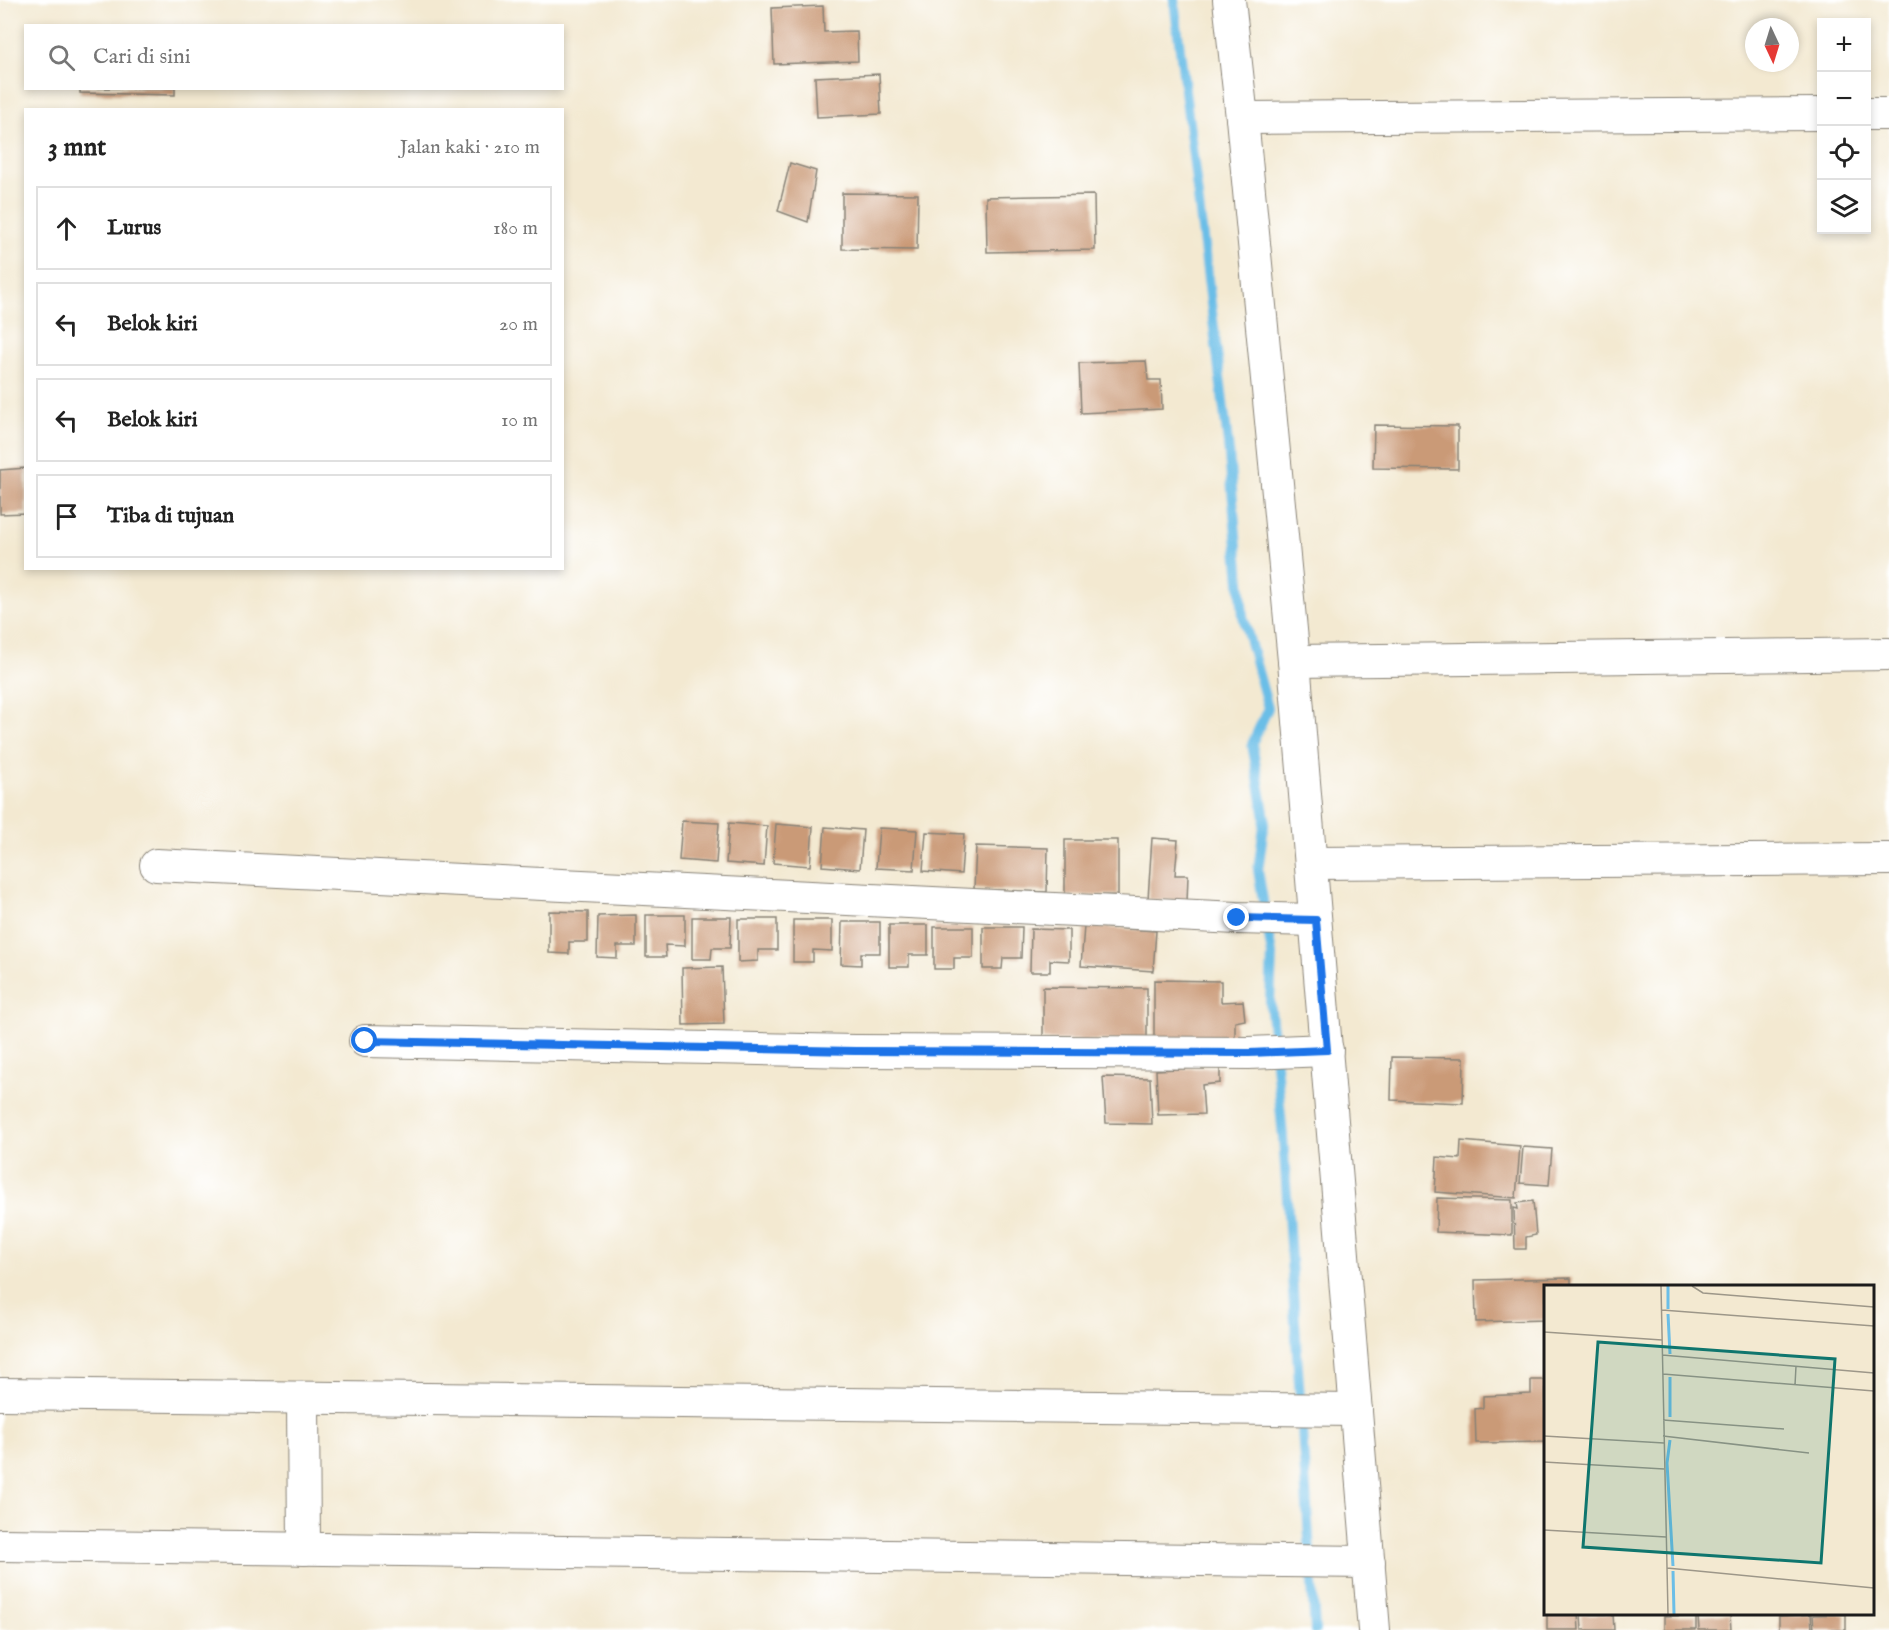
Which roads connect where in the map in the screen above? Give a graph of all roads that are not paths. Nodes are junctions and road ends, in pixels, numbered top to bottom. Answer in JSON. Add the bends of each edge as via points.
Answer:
{"nodes":[{"id":1,"x":1228,"y":0,"type":"edge"},
{"id":2,"x":1817,"y":114,"type":"edge"},
{"id":3,"x":1871,"y":114,"type":"edge"},
{"id":4,"x":1889,"y":114,"type":"edge"},
{"id":5,"x":1242,"y":118,"type":"junction"},
{"id":6,"x":1889,"y":654,"type":"edge"},
{"id":7,"x":1294,"y":661,"type":"junction"},
{"id":8,"x":1889,"y":860,"type":"edge"},
{"id":9,"x":1311,"y":863,"type":"junction"},
{"id":10,"x":156,"y":865,"type":"dead end"},
{"id":11,"x":1308,"y":920,"type":"junction"},
{"id":12,"x":365,"y":1041,"type":"dead end"},
{"id":13,"x":1317,"y":1051,"type":"junction"},
{"id":14,"x":0,"y":1394,"type":"edge"},
{"id":15,"x":303,"y":1398,"type":"junction"},
{"id":16,"x":1356,"y":1410,"type":"junction"},
{"id":17,"x":0,"y":1545,"type":"edge"},
{"id":18,"x":304,"y":1549,"type":"junction"},
{"id":19,"x":1369,"y":1562,"type":"junction"},
{"id":20,"x":1374,"y":1630,"type":"edge"}],
"edges":[{"from":1,"to":5,"type":"street"},
{"from":2,"to":5,"type":"street"},
{"from":3,"to":4,"type":"street"},
{"from":5,"to":7,"type":"street"},
{"from":6,"to":7,"type":"street"},
{"from":7,"to":9,"type":"street"},
{"from":8,"to":9,"type":"street"},
{"from":9,"to":11,"type":"street"},
{"from":10,"to":11,"type":"street"},
{"from":11,"to":13,"type":"street"},
{"from":12,"to":13,"type":"street","via":[[855,1051]]},
{"from":13,"to":16,"type":"street"},
{"from":14,"to":15,"type":"street"},
{"from":15,"to":16,"type":"street"},
{"from":15,"to":18,"type":"street"},
{"from":16,"to":19,"type":"street"},
{"from":17,"to":18,"type":"street"},
{"from":18,"to":19,"type":"street"},
{"from":19,"to":20,"type":"street"}]}
